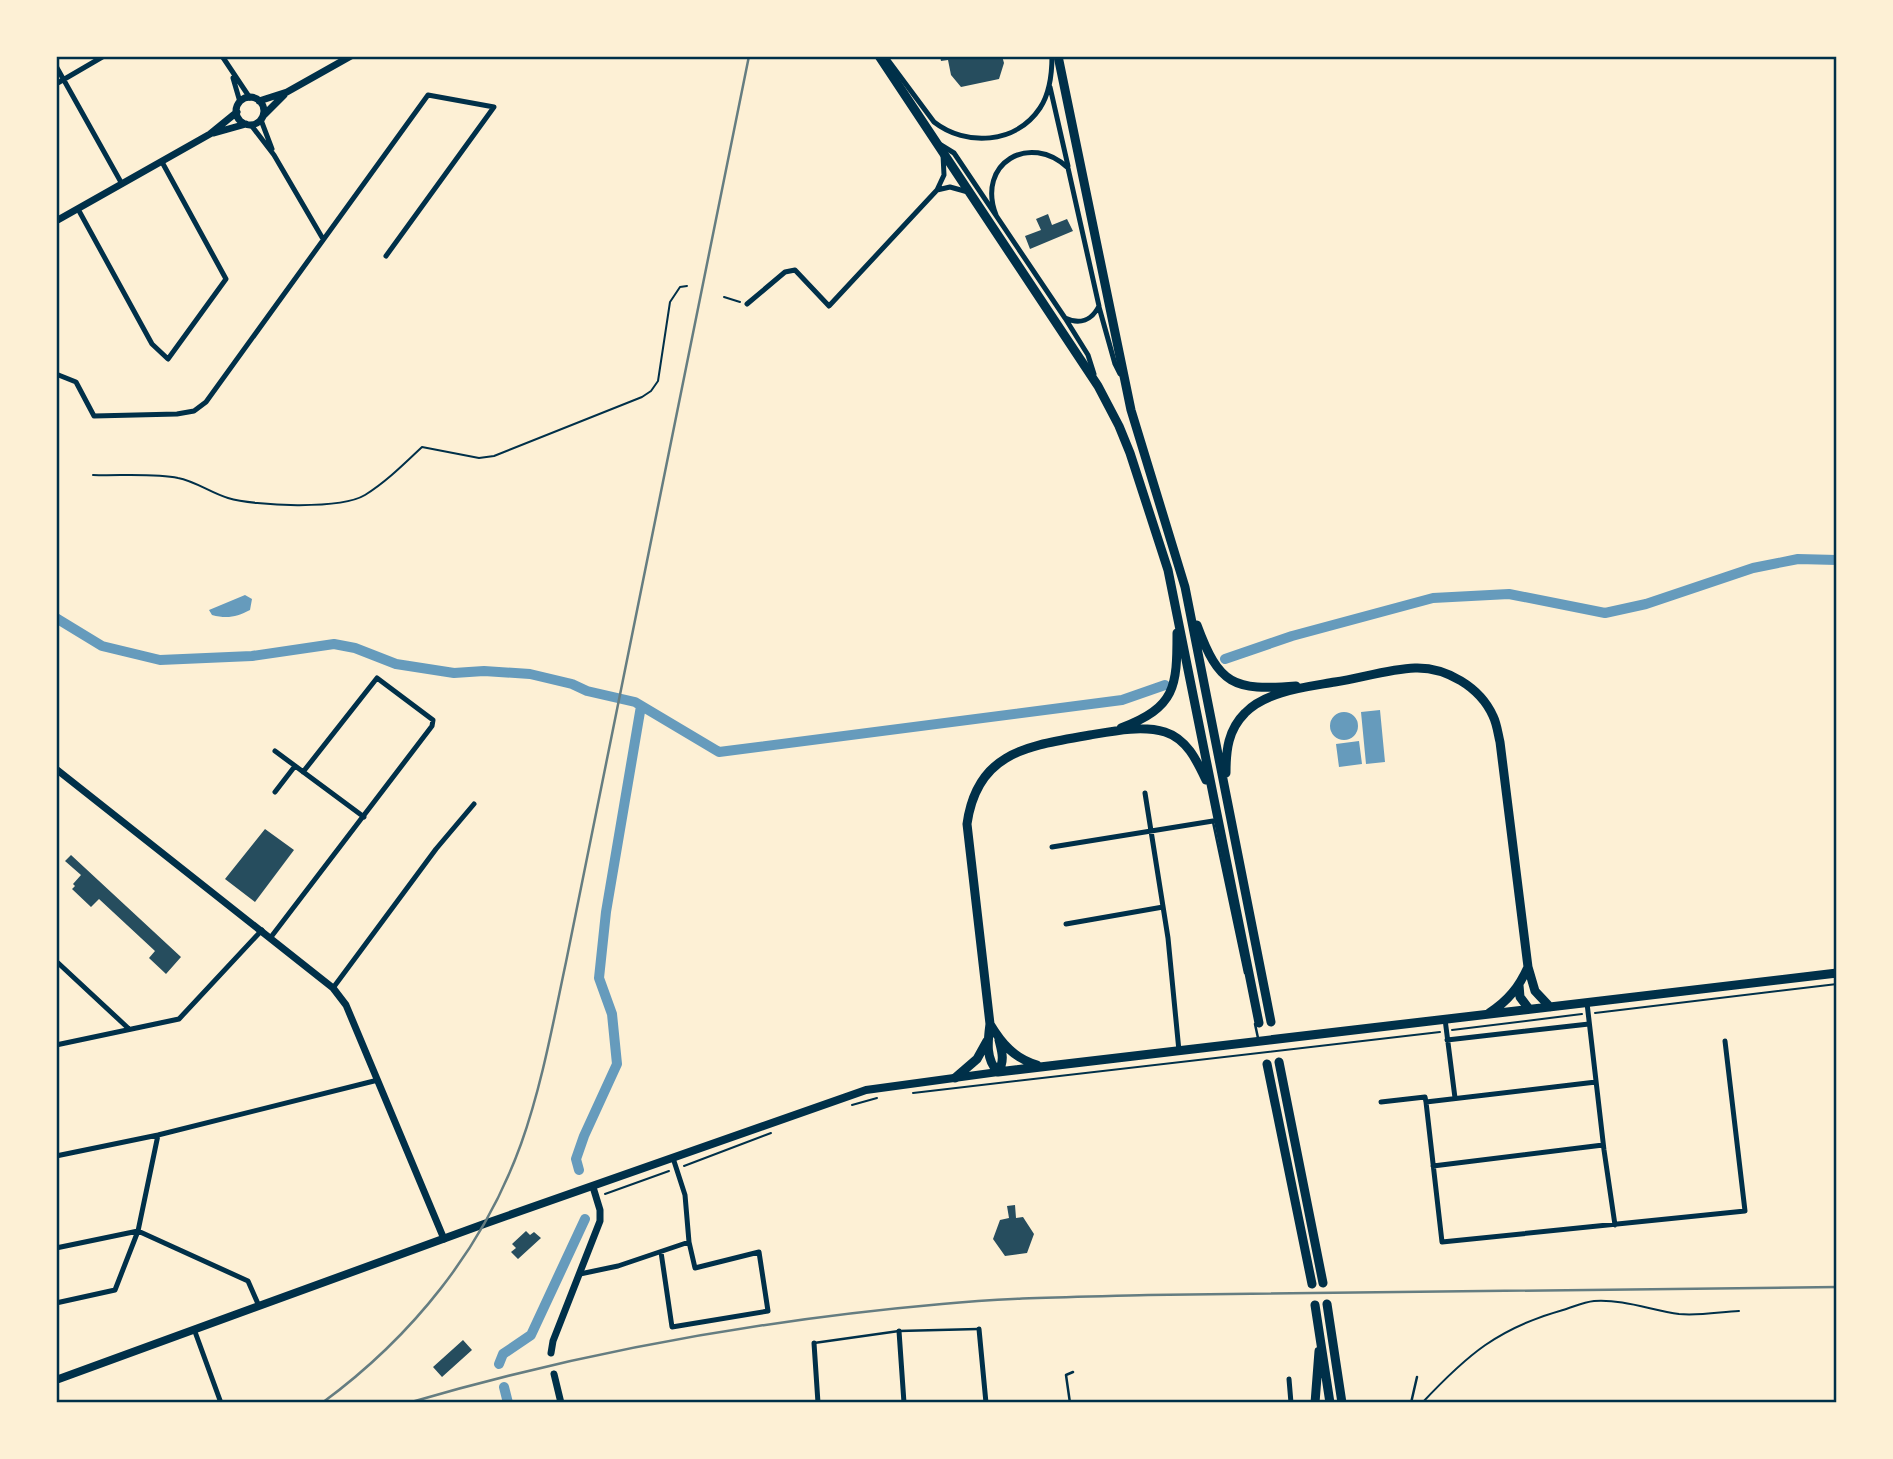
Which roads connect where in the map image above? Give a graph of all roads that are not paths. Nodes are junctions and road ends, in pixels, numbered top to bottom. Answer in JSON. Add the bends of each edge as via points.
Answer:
{"nodes":[{"id":1,"x":104,"y":56,"type":"edge"},
{"id":2,"x":222,"y":56,"type":"edge"},
{"id":3,"x":351,"y":56,"type":"edge"},
{"id":4,"x":879,"y":56,"type":"edge"},
{"id":5,"x":885,"y":56,"type":"edge"},
{"id":6,"x":1052,"y":56,"type":"edge"},
{"id":7,"x":1058,"y":56,"type":"edge"},
{"id":8,"x":56,"y":66,"type":"edge"},
{"id":9,"x":232,"y":75,"type":"junction"},
{"id":10,"x":64,"y":80,"type":"junction"},
{"id":11,"x":56,"y":84,"type":"edge"},
{"id":12,"x":1049,"y":84,"type":"junction"},
{"id":13,"x":286,"y":92,"type":"junction"},
{"id":14,"x":250,"y":98,"type":"junction"},
{"id":15,"x":259,"y":101,"type":"junction"},
{"id":16,"x":240,"y":102,"type":"junction"},
{"id":17,"x":237,"y":112,"type":"junction"},
{"id":18,"x":262,"y":118,"type":"junction"},
{"id":19,"x":249,"y":125,"type":"junction"},
{"id":20,"x":209,"y":134,"type":"junction"},
{"id":21,"x":936,"y":143,"type":"junction"},
{"id":22,"x":943,"y":153,"type":"junction"},
{"id":23,"x":274,"y":155,"type":"junction"},
{"id":24,"x":162,"y":162,"type":"junction"},
{"id":25,"x":1068,"y":168,"type":"junction"},
{"id":26,"x":122,"y":184,"type":"junction"},
{"id":27,"x":937,"y":190,"type":"junction"},
{"id":28,"x":970,"y":192,"type":"junction"},
{"id":29,"x":78,"y":209,"type":"junction"},
{"id":30,"x":996,"y":215,"type":"junction"},
{"id":31,"x":56,"y":221,"type":"edge"},
{"id":32,"x":323,"y":239,"type":"junction"},
{"id":33,"x":386,"y":256,"type":"dead end"},
{"id":34,"x":747,"y":304,"type":"road end"},
{"id":35,"x":1099,"y":306,"type":"junction"},
{"id":36,"x":1065,"y":318,"type":"junction"},
{"id":37,"x":56,"y":374,"type":"edge"},
{"id":38,"x":1098,"y":386,"type":"junction"},
{"id":39,"x":1126,"y":387,"type":"junction"},
{"id":40,"x":1185,"y":587,"type":"junction"},
{"id":41,"x":1177,"y":610,"type":"junction"},
{"id":42,"x":1322,"y":685,"type":"junction"},
{"id":43,"x":1113,"y":731,"type":"junction"},
{"id":44,"x":275,"y":751,"type":"dead end"},
{"id":45,"x":295,"y":766,"type":"junction"},
{"id":46,"x":56,"y":769,"type":"edge"},
{"id":47,"x":303,"y":772,"type":"junction"},
{"id":48,"x":275,"y":792,"type":"dead end"},
{"id":49,"x":1226,"y":792,"type":"junction"},
{"id":50,"x":1145,"y":793,"type":"dead end"},
{"id":51,"x":1213,"y":794,"type":"junction"},
{"id":52,"x":474,"y":804,"type":"dead end"},
{"id":53,"x":364,"y":817,"type":"junction"},
{"id":54,"x":1213,"y":821,"type":"joint"},
{"id":55,"x":1151,"y":832,"type":"junction"},
{"id":56,"x":1052,"y":847,"type":"dead end"},
{"id":57,"x":1163,"y":907,"type":"junction"},
{"id":58,"x":1066,"y":924,"type":"dead end"},
{"id":59,"x":262,"y":930,"type":"junction"},
{"id":60,"x":271,"y":937,"type":"junction"},
{"id":61,"x":56,"y":962,"type":"edge"},
{"id":62,"x":1528,"y":967,"type":"junction"},
{"id":63,"x":1837,"y":973,"type":"edge"},
{"id":64,"x":1520,"y":985,"type":"junction"},
{"id":65,"x":333,"y":988,"type":"junction"},
{"id":66,"x":1535,"y":991,"type":"junction"},
{"id":67,"x":1587,"y":1003,"type":"junction"},
{"id":68,"x":1550,"y":1007,"type":"junction"},
{"id":69,"x":1529,"y":1009,"type":"junction"},
{"id":70,"x":1486,"y":1014,"type":"junction"},
{"id":71,"x":1445,"y":1019,"type":"junction"},
{"id":72,"x":1271,"y":1022,"type":"dead end"},
{"id":73,"x":1259,"y":1023,"type":"dead end"},
{"id":74,"x":990,"y":1024,"type":"junction"},
{"id":75,"x":1589,"y":1024,"type":"junction"},
{"id":76,"x":128,"y":1028,"type":"junction"},
{"id":77,"x":988,"y":1039,"type":"junction"},
{"id":78,"x":999,"y":1039,"type":"junction"},
{"id":79,"x":1447,"y":1040,"type":"junction"},
{"id":80,"x":1725,"y":1041,"type":"dead end"},
{"id":81,"x":1259,"y":1042,"type":"junction"},
{"id":82,"x":56,"y":1045,"type":"edge"},
{"id":83,"x":1179,"y":1051,"type":"junction"},
{"id":84,"x":1279,"y":1062,"type":"dead end"},
{"id":85,"x":1267,"y":1063,"type":"dead end"},
{"id":86,"x":1044,"y":1067,"type":"junction"},
{"id":87,"x":998,"y":1072,"type":"junction"},
{"id":88,"x":956,"y":1078,"type":"junction"},
{"id":89,"x":378,"y":1080,"type":"junction"},
{"id":90,"x":1596,"y":1082,"type":"junction"},
{"id":91,"x":1455,"y":1098,"type":"junction"},
{"id":92,"x":1381,"y":1102,"type":"dead end"},
{"id":93,"x":1426,"y":1102,"type":"junction"},
{"id":94,"x":158,"y":1135,"type":"junction"},
{"id":95,"x":1603,"y":1146,"type":"junction"},
{"id":96,"x":56,"y":1156,"type":"edge"},
{"id":97,"x":673,"y":1158,"type":"junction"},
{"id":98,"x":1433,"y":1166,"type":"junction"},
{"id":99,"x":593,"y":1187,"type":"junction"},
{"id":100,"x":1615,"y":1225,"type":"junction"},
{"id":101,"x":138,"y":1231,"type":"junction"},
{"id":102,"x":444,"y":1239,"type":"junction"},
{"id":103,"x":689,"y":1242,"type":"junction"},
{"id":104,"x":56,"y":1248,"type":"edge"},
{"id":105,"x":661,"y":1252,"type":"junction"},
{"id":106,"x":580,"y":1274,"type":"junction"},
{"id":107,"x":1323,"y":1283,"type":"dead end"},
{"id":108,"x":1312,"y":1284,"type":"dead end"},
{"id":109,"x":56,"y":1303,"type":"edge"},
{"id":110,"x":1327,"y":1304,"type":"dead end"},
{"id":111,"x":1315,"y":1305,"type":"dead end"},
{"id":112,"x":259,"y":1306,"type":"junction"},
{"id":113,"x":194,"y":1329,"type":"junction"},
{"id":114,"x":979,"y":1329,"type":"joint"},
{"id":115,"x":899,"y":1331,"type":"junction"},
{"id":116,"x":1321,"y":1335,"type":"junction"},
{"id":117,"x":814,"y":1343,"type":"joint"},
{"id":118,"x":551,"y":1353,"type":"dead end"},
{"id":119,"x":1336,"y":1353,"type":"junction"},
{"id":120,"x":1073,"y":1372,"type":"dead end"},
{"id":121,"x":554,"y":1374,"type":"dead end"},
{"id":122,"x":1417,"y":1377,"type":"dead end"},
{"id":123,"x":1289,"y":1379,"type":"dead end"},
{"id":124,"x":56,"y":1380,"type":"edge"},
{"id":125,"x":221,"y":1403,"type":"edge"},
{"id":126,"x":561,"y":1403,"type":"edge"},
{"id":127,"x":818,"y":1403,"type":"edge"},
{"id":128,"x":904,"y":1403,"type":"edge"},
{"id":129,"x":986,"y":1403,"type":"edge"},
{"id":130,"x":1070,"y":1403,"type":"edge"},
{"id":131,"x":1291,"y":1403,"type":"edge"},
{"id":132,"x":1315,"y":1403,"type":"edge"},
{"id":133,"x":1330,"y":1403,"type":"edge"},
{"id":134,"x":1342,"y":1403,"type":"edge"},
{"id":135,"x":1349,"y":1403,"type":"edge"},
{"id":136,"x":1411,"y":1403,"type":"edge"}],
"edges":[{"from":1,"to":10,"type":"street"},
{"from":2,"to":9,"type":"street"},
{"from":3,"to":13,"type":"street"},
{"from":4,"to":21,"type":"main road"},
{"from":5,"to":12,"type":"street","via":[[934,122],[971,140],[1001,136],[1025,124],[1039,109]]},
{"from":6,"to":12,"type":"street"},
{"from":7,"to":39,"type":"main road"},
{"from":8,"to":10,"type":"street"},
{"from":9,"to":14,"type":"street"},
{"from":9,"to":16,"type":"street"},
{"from":10,"to":11,"type":"street"},
{"from":10,"to":26,"type":"street"},
{"from":12,"to":25,"type":"street"},
{"from":13,"to":15,"type":"street"},
{"from":13,"to":18,"type":"street"},
{"from":14,"to":15,"type":"street"},
{"from":14,"to":16,"type":"street"},
{"from":15,"to":18,"type":"street","via":[[264,108]]},
{"from":16,"to":17,"type":"street"},
{"from":17,"to":19,"type":"street"},
{"from":17,"to":20,"type":"street"},
{"from":18,"to":19,"type":"street"},
{"from":18,"to":23,"type":"street"},
{"from":19,"to":20,"type":"street"},
{"from":19,"to":23,"type":"street"},
{"from":20,"to":24,"type":"street"},
{"from":21,"to":22,"type":"main road"},
{"from":21,"to":30,"type":"street","via":[[954,153]]},
{"from":22,"to":27,"type":"street","via":[[944,175]]},
{"from":22,"to":28,"type":"main road"},
{"from":23,"to":32,"type":"street"},
{"from":24,"to":26,"type":"street"},
{"from":24,"to":29,"type":"street","via":[[226,279],[168,359],[152,344]]},
{"from":25,"to":30,"type":"street","via":[[1041,152],[1011,159],[997,172],[990,188]]},
{"from":25,"to":35,"type":"street"},
{"from":26,"to":29,"type":"street"},
{"from":27,"to":28,"type":"street","via":[[950,187]]},
{"from":27,"to":34,"type":"street","via":[[829,306],[794,270],[785,272]]},
{"from":28,"to":38,"type":"main road"},
{"from":29,"to":31,"type":"street"},
{"from":30,"to":36,"type":"street"},
{"from":32,"to":33,"type":"street","via":[[428,94],[494,107]]},
{"from":32,"to":37,"type":"street","via":[[206,402],[194,411],[94,416],[76,382]]},
{"from":35,"to":36,"type":"street","via":[[1086,320]]},
{"from":35,"to":39,"type":"street"},
{"from":36,"to":38,"type":"street","via":[[1088,355]]},
{"from":38,"to":41,"type":"main road","via":[[1126,444],[1158,535]]},
{"from":39,"to":40,"type":"main road"},
{"from":40,"to":42,"type":"main road","via":[[1207,652],[1226,677],[1255,687]]},
{"from":40,"to":49,"type":"main road"},
{"from":41,"to":43,"type":"main road","via":[[1173,687],[1149,716]]},
{"from":41,"to":51,"type":"main road"},
{"from":42,"to":49,"type":"main road","via":[[1263,700],[1245,713],[1227,743]]},
{"from":42,"to":62,"type":"main road","via":[[1415,668],[1439,671],[1464,682],[1481,697],[1493,716],[1500,742]]},
{"from":43,"to":51,"type":"main road","via":[[1150,730],[1178,738],[1195,757]]},
{"from":43,"to":74,"type":"main road","via":[[1032,746],[1008,756],[982,779],[975,792],[967,824]]},
{"from":44,"to":45,"type":"street"},
{"from":45,"to":47,"type":"street"},
{"from":45,"to":48,"type":"street"},
{"from":46,"to":59,"type":"street"},
{"from":47,"to":53,"type":"street"},
{"from":47,"to":53,"type":"street","via":[[377,678],[433,720]]},
{"from":49,"to":72,"type":"main road"},
{"from":50,"to":55,"type":"street"},
{"from":51,"to":73,"type":"main road"},
{"from":52,"to":65,"type":"street"},
{"from":53,"to":60,"type":"street"},
{"from":54,"to":55,"type":"street"},
{"from":54,"to":81,"type":"lane"},
{"from":55,"to":56,"type":"street"},
{"from":55,"to":57,"type":"street"},
{"from":57,"to":58,"type":"street"},
{"from":57,"to":83,"type":"street"},
{"from":59,"to":60,"type":"street"},
{"from":59,"to":76,"type":"street","via":[[178,1019]]},
{"from":60,"to":65,"type":"street"},
{"from":61,"to":76,"type":"street"},
{"from":62,"to":64,"type":"main road"},
{"from":62,"to":66,"type":"main road"},
{"from":63,"to":67,"type":"main road"},
{"from":64,"to":69,"type":"main road","via":[[1520,998]]},
{"from":64,"to":70,"type":"main road"},
{"from":65,"to":89,"type":"street","via":[[346,1005]]},
{"from":66,"to":68,"type":"main road"},
{"from":66,"to":69,"type":"main road"},
{"from":67,"to":68,"type":"main road"},
{"from":67,"to":75,"type":"street"},
{"from":68,"to":69,"type":"main road"},
{"from":69,"to":70,"type":"main road"},
{"from":70,"to":71,"type":"main road"},
{"from":71,"to":79,"type":"street"},
{"from":71,"to":81,"type":"main road"},
{"from":74,"to":77,"type":"main road"},
{"from":74,"to":78,"type":"main road"},
{"from":75,"to":79,"type":"street"},
{"from":75,"to":90,"type":"street"},
{"from":76,"to":82,"type":"street"},
{"from":77,"to":87,"type":"main road","via":[[990,1059]]},
{"from":77,"to":88,"type":"main road","via":[[977,1059]]},
{"from":78,"to":86,"type":"main road","via":[[1015,1056]]},
{"from":78,"to":87,"type":"main road","via":[[1003,1065]]},
{"from":79,"to":91,"type":"street"},
{"from":80,"to":100,"type":"street","via":[[1745,1211]]},
{"from":81,"to":83,"type":"main road"},
{"from":83,"to":86,"type":"main road"},
{"from":84,"to":107,"type":"main road"},
{"from":85,"to":108,"type":"main road"},
{"from":86,"to":87,"type":"main road"},
{"from":87,"to":88,"type":"main road"},
{"from":88,"to":97,"type":"main road","via":[[866,1090]]},
{"from":89,"to":94,"type":"street"},
{"from":89,"to":102,"type":"street"},
{"from":90,"to":91,"type":"street"},
{"from":90,"to":95,"type":"street"},
{"from":91,"to":93,"type":"street"},
{"from":92,"to":93,"type":"street","via":[[1425,1097]]},
{"from":93,"to":98,"type":"street"},
{"from":94,"to":96,"type":"street"},
{"from":94,"to":101,"type":"street"},
{"from":95,"to":98,"type":"street"},
{"from":95,"to":100,"type":"street"},
{"from":97,"to":99,"type":"main road"},
{"from":97,"to":103,"type":"street","via":[[684,1195]]},
{"from":98,"to":100,"type":"street","via":[[1442,1242]]},
{"from":99,"to":102,"type":"main road"},
{"from":99,"to":106,"type":"street","via":[[600,1221]]},
{"from":101,"to":104,"type":"street"},
{"from":101,"to":109,"type":"street","via":[[115,1290]]},
{"from":101,"to":112,"type":"street","via":[[248,1281]]},
{"from":102,"to":112,"type":"main road"},
{"from":103,"to":105,"type":"street"},
{"from":103,"to":105,"type":"street","via":[[695,1268],[760,1252],[768,1311],[672,1327]]},
{"from":105,"to":106,"type":"street"},
{"from":106,"to":118,"type":"street"},
{"from":110,"to":119,"type":"main road"},
{"from":111,"to":116,"type":"main road"},
{"from":112,"to":113,"type":"main road"},
{"from":113,"to":124,"type":"main road"},
{"from":113,"to":125,"type":"street"},
{"from":114,"to":115,"type":"lane"},
{"from":114,"to":129,"type":"street"},
{"from":115,"to":117,"type":"lane"},
{"from":115,"to":128,"type":"street"},
{"from":116,"to":132,"type":"main road"},
{"from":116,"to":133,"type":"main road"},
{"from":117,"to":127,"type":"street"},
{"from":119,"to":134,"type":"main road"},
{"from":119,"to":135,"type":"main road"},
{"from":120,"to":130,"type":"lane","via":[[1066,1375]]},
{"from":121,"to":126,"type":"street"},
{"from":122,"to":136,"type":"lane"},
{"from":123,"to":131,"type":"street"}]}
